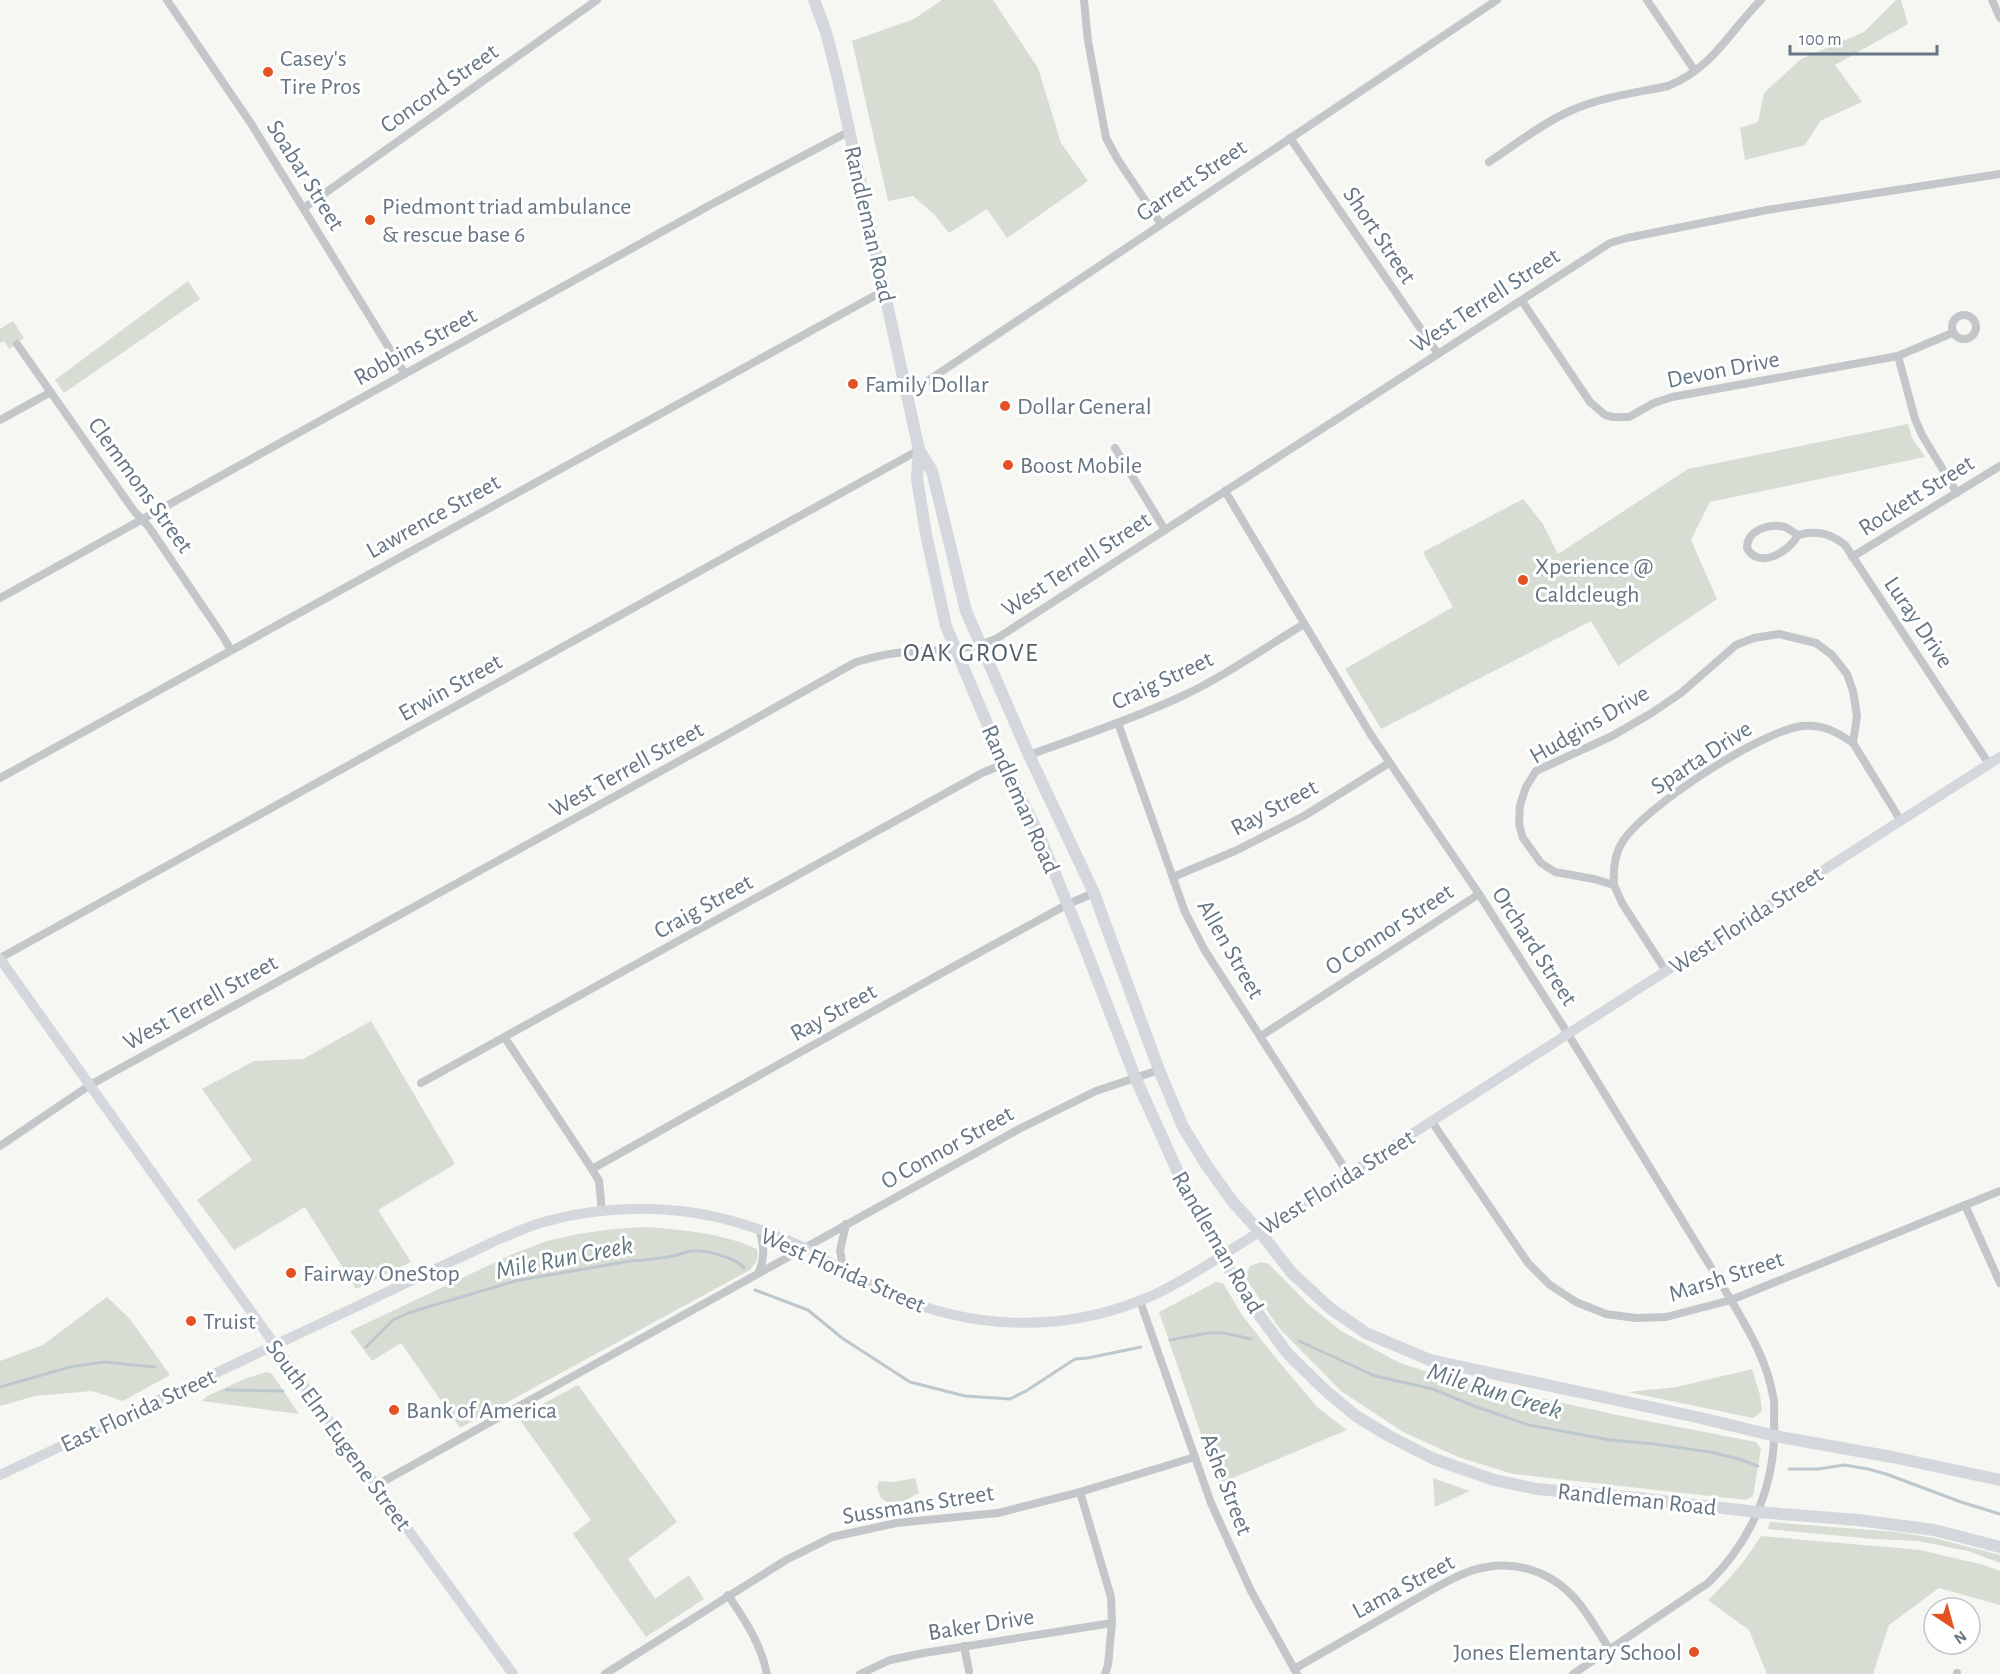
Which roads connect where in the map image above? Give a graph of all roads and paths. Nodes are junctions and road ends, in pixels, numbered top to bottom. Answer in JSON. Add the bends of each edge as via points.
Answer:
{"nodes":[{"id":1,"x":167,"y":0,"type":"edge"},
{"id":2,"x":597,"y":0,"type":"edge"},
{"id":3,"x":814,"y":0,"type":"edge"},
{"id":4,"x":1084,"y":0,"type":"edge"},
{"id":5,"x":1497,"y":0,"type":"edge"},
{"id":6,"x":1647,"y":0,"type":"edge"},
{"id":7,"x":1761,"y":0,"type":"edge"},
{"id":8,"x":1992,"y":0,"type":"edge"},
{"id":9,"x":2000,"y":18,"type":"edge"},
{"id":10,"x":1695,"y":71,"type":"junction"},
{"id":11,"x":850,"y":131,"type":"junction"},
{"id":12,"x":1290,"y":138,"type":"junction"},
{"id":13,"x":1488,"y":162,"type":"dead end"},
{"id":14,"x":2000,"y":174,"type":"edge"},
{"id":15,"x":304,"y":208,"type":"junction"},
{"id":16,"x":1161,"y":224,"type":"junction"},
{"id":17,"x":885,"y":290,"type":"junction"},
{"id":18,"x":1522,"y":301,"type":"junction"},
{"id":19,"x":1953,"y":333,"type":"dead end"},
{"id":20,"x":17,"y":344,"type":"dead end"},
{"id":21,"x":1438,"y":354,"type":"junction"},
{"id":22,"x":1898,"y":356,"type":"junction"},
{"id":23,"x":405,"y":374,"type":"junction"},
{"id":24,"x":51,"y":392,"type":"junction"},
{"id":25,"x":908,"y":394,"type":"junction"},
{"id":26,"x":0,"y":420,"type":"edge"},
{"id":27,"x":1115,"y":448,"type":"dead end"},
{"id":28,"x":919,"y":450,"type":"junction"},
{"id":29,"x":2000,"y":466,"type":"edge"},
{"id":30,"x":1225,"y":491,"type":"junction"},
{"id":31,"x":1957,"y":492,"type":"junction"},
{"id":32,"x":141,"y":519,"type":"junction"},
{"id":33,"x":1165,"y":530,"type":"junction"},
{"id":34,"x":1798,"y":535,"type":"junction"},
{"id":35,"x":1852,"y":557,"type":"junction"},
{"id":36,"x":0,"y":598,"type":"edge"},
{"id":37,"x":1304,"y":624,"type":"junction"},
{"id":38,"x":980,"y":646,"type":"junction"},
{"id":39,"x":231,"y":650,"type":"junction"},
{"id":40,"x":955,"y":650,"type":"junction"},
{"id":41,"x":1118,"y":723,"type":"junction"},
{"id":42,"x":1853,"y":743,"type":"junction"},
{"id":43,"x":1029,"y":755,"type":"junction"},
{"id":44,"x":2000,"y":757,"type":"edge"},
{"id":45,"x":1389,"y":763,"type":"junction"},
{"id":46,"x":1004,"y":764,"type":"junction"},
{"id":47,"x":1989,"y":764,"type":"junction"},
{"id":48,"x":0,"y":778,"type":"edge"},
{"id":49,"x":1901,"y":821,"type":"junction"},
{"id":50,"x":1173,"y":877,"type":"junction"},
{"id":51,"x":1614,"y":885,"type":"junction"},
{"id":52,"x":1094,"y":893,"type":"junction"},
{"id":53,"x":1479,"y":894,"type":"junction"},
{"id":54,"x":1068,"y":904,"type":"junction"},
{"id":55,"x":0,"y":958,"type":"edge"},
{"id":56,"x":1666,"y":971,"type":"junction"},
{"id":57,"x":1568,"y":1034,"type":"junction"},
{"id":58,"x":1261,"y":1036,"type":"junction"},
{"id":59,"x":505,"y":1038,"type":"junction"},
{"id":60,"x":1159,"y":1070,"type":"junction"},
{"id":61,"x":1135,"y":1077,"type":"junction"},
{"id":62,"x":421,"y":1083,"type":"dead end"},
{"id":63,"x":90,"y":1085,"type":"junction"},
{"id":64,"x":1432,"y":1122,"type":"junction"},
{"id":65,"x":0,"y":1146,"type":"edge"},
{"id":66,"x":592,"y":1169,"type":"junction"},
{"id":67,"x":1349,"y":1175,"type":"junction"},
{"id":68,"x":2000,"y":1191,"type":"edge"},
{"id":69,"x":1965,"y":1205,"type":"junction"},
{"id":70,"x":602,"y":1212,"type":"junction"},
{"id":71,"x":846,"y":1224,"type":"junction"},
{"id":72,"x":760,"y":1231,"type":"junction"},
{"id":73,"x":1259,"y":1231,"type":"junction"},
{"id":74,"x":803,"y":1247,"type":"junction"},
{"id":75,"x":1222,"y":1255,"type":"junction"},
{"id":76,"x":844,"y":1271,"type":"junction"},
{"id":77,"x":759,"y":1272,"type":"junction"},
{"id":78,"x":2000,"y":1282,"type":"edge"},
{"id":79,"x":1731,"y":1300,"type":"junction"},
{"id":80,"x":1140,"y":1301,"type":"junction"},
{"id":81,"x":275,"y":1346,"type":"junction"},
{"id":82,"x":1775,"y":1436,"type":"junction"},
{"id":83,"x":1195,"y":1457,"type":"junction"},
{"id":84,"x":0,"y":1475,"type":"edge"},
{"id":85,"x":2000,"y":1479,"type":"edge"},
{"id":86,"x":375,"y":1486,"type":"junction"},
{"id":87,"x":1080,"y":1492,"type":"junction"},
{"id":88,"x":1757,"y":1512,"type":"junction"},
{"id":89,"x":2000,"y":1547,"type":"edge"},
{"id":90,"x":728,"y":1595,"type":"junction"},
{"id":91,"x":1112,"y":1623,"type":"junction"},
{"id":92,"x":964,"y":1646,"type":"junction"},
{"id":93,"x":1610,"y":1650,"type":"junction"},
{"id":94,"x":969,"y":1671,"type":"dead end"},
{"id":95,"x":1295,"y":1671,"type":"edge"},
{"id":96,"x":513,"y":1674,"type":"edge"},
{"id":97,"x":605,"y":1674,"type":"edge"},
{"id":98,"x":767,"y":1674,"type":"edge"},
{"id":99,"x":860,"y":1674,"type":"edge"},
{"id":100,"x":1105,"y":1674,"type":"edge"},
{"id":101,"x":1573,"y":1674,"type":"edge"}],
"edges":[{"from":1,"to":15,"type":"street","name":"Soabar Street"},
{"from":2,"to":15,"type":"street","name":"Concord Street"},
{"from":3,"to":11,"type":"main road","name":"Randleman Road","via":[[826,32]]},
{"from":4,"to":16,"type":"street","via":[[1106,138]]},
{"from":5,"to":12,"type":"street","name":"Garrett Street"},
{"from":6,"to":10,"type":"street"},
{"from":7,"to":10,"type":"street"},
{"from":8,"to":9,"type":"street"},
{"from":10,"to":13,"type":"street","via":[[1668,86],[1571,110]]},
{"from":11,"to":17,"type":"main road","name":"Randleman Road"},
{"from":11,"to":23,"type":"street","name":"Robbins Street"},
{"from":12,"to":16,"type":"street","name":"Garrett Street"},
{"from":12,"to":21,"type":"street","name":"Short Street"},
{"from":14,"to":18,"type":"street","name":"West Terrell Street","via":[[1767,210],[1627,237],[1595,252]]},
{"from":15,"to":23,"type":"street","name":"Soabar Street"},
{"from":16,"to":25,"type":"street","name":"Garrett Street"},
{"from":17,"to":25,"type":"main road","name":"Randleman Road"},
{"from":17,"to":39,"type":"street","name":"Lawrence Street"},
{"from":18,"to":21,"type":"street","name":"West Terrell Street"},
{"from":18,"to":22,"type":"street","name":"Devon Drive","via":[[1590,402],[1613,417],[1629,417],[1672,397]]},
{"from":19,"to":22,"type":"street","name":"Devon Drive"},
{"from":20,"to":24,"type":"street","name":"Clemmons Street"},
{"from":21,"to":30,"type":"street","name":"West Terrell Street"},
{"from":22,"to":31,"type":"street","via":[[1918,427]]},
{"from":23,"to":32,"type":"street","name":"Robbins Street"},
{"from":24,"to":26,"type":"street"},
{"from":24,"to":32,"type":"street","name":"Clemmons Street"},
{"from":25,"to":28,"type":"main road","name":"Randleman Road"},
{"from":27,"to":33,"type":"street"},
{"from":28,"to":38,"type":"main road","name":"Randleman Road","via":[[932,471],[966,611]]},
{"from":28,"to":40,"type":"main road","name":"Randleman Road","via":[[917,479],[926,534]]},
{"from":28,"to":55,"type":"street","name":"Erwin Street"},
{"from":29,"to":31,"type":"street","name":"Rockett Street"},
{"from":30,"to":33,"type":"street","name":"West Terrell Street"},
{"from":30,"to":37,"type":"street","name":"Orchard Street"},
{"from":31,"to":35,"type":"street","name":"Rockett Street"},
{"from":32,"to":36,"type":"street","name":"Robbins Street"},
{"from":32,"to":39,"type":"street","name":"Clemmons Street"},
{"from":33,"to":38,"type":"street","name":"West Terrell Street"},
{"from":34,"to":34,"type":"street","name":"Luray Drive","via":[[1787,528],[1770,526],[1751,535],[1747,548],[1755,557],[1771,557],[1790,546]]},
{"from":34,"to":35,"type":"street","name":"Luray Drive","via":[[1828,534],[1845,545]]},
{"from":35,"to":47,"type":"street","name":"Luray Drive"},
{"from":37,"to":41,"type":"street","name":"Craig Street","via":[[1180,698]]},
{"from":37,"to":45,"type":"street","name":"Orchard Street"},
{"from":38,"to":40,"type":"street","name":"West Terrell Street"},
{"from":38,"to":43,"type":"main road","name":"Randleman Road"},
{"from":39,"to":48,"type":"street","name":"Lawrence Street"},
{"from":40,"to":46,"type":"main road","name":"Randleman Road"},
{"from":40,"to":63,"type":"street","name":"West Terrell Street","via":[[881,654],[856,662]]},
{"from":41,"to":43,"type":"street","name":"Craig Street"},
{"from":41,"to":50,"type":"street","name":"Allen Street"},
{"from":42,"to":49,"type":"street"},
{"from":42,"to":51,"type":"street","name":"Sparta Drive","via":[[1836,731],[1801,726],[1737,753],[1640,822],[1615,857]]},
{"from":42,"to":51,"type":"street","name":"Hudgins Drive","via":[[1857,716],[1853,691],[1847,674],[1832,655],[1816,644],[1779,634],[1736,645],[1681,693],[1650,714],[1536,771],[1526,787],[1519,824],[1523,838],[1541,863],[1555,872]]},
{"from":43,"to":52,"type":"main road","name":"Randleman Road"},
{"from":44,"to":47,"type":"main road","name":"West Florida Street"},
{"from":45,"to":50,"type":"street","name":"Ray Street","via":[[1304,816]]},
{"from":45,"to":53,"type":"street","name":"Orchard Street"},
{"from":46,"to":54,"type":"main road","name":"Randleman Road"},
{"from":46,"to":59,"type":"street","name":"Craig Street","via":[[982,772]]},
{"from":47,"to":49,"type":"main road","name":"West Florida Street"},
{"from":49,"to":56,"type":"main road","name":"West Florida Street"},
{"from":50,"to":58,"type":"street","name":"Allen Street","via":[[1204,949]]},
{"from":51,"to":56,"type":"street"},
{"from":52,"to":54,"type":"street","name":"Ray Street"},
{"from":52,"to":60,"type":"main road","name":"Randleman Road"},
{"from":53,"to":57,"type":"street","name":"Orchard Street"},
{"from":53,"to":58,"type":"street","name":"O Connor Street"},
{"from":54,"to":61,"type":"main road","name":"Randleman Road"},
{"from":54,"to":66,"type":"street","name":"Ray Street"},
{"from":55,"to":63,"type":"main road","name":"South Elm Eugene Street"},
{"from":56,"to":57,"type":"main road","name":"West Florida Street"},
{"from":57,"to":64,"type":"main road","name":"West Florida Street"},
{"from":57,"to":79,"type":"street","name":"Orchard Street"},
{"from":58,"to":67,"type":"street","name":"Allen Street"},
{"from":59,"to":62,"type":"street","name":"Craig Street"},
{"from":59,"to":66,"type":"street"},
{"from":60,"to":61,"type":"street","name":"O Connor Street"},
{"from":60,"to":73,"type":"main road","name":"Randleman Road","via":[[1183,1127],[1207,1166]]},
{"from":61,"to":71,"type":"street","name":"O Connor Street","via":[[1096,1091],[1021,1128]]},
{"from":61,"to":75,"type":"main road","name":"Randleman Road","via":[[1181,1179]]},
{"from":63,"to":65,"type":"street","name":"West Terrell Street"},
{"from":63,"to":81,"type":"main road","name":"South Elm Eugene Street"},
{"from":64,"to":67,"type":"main road","name":"West Florida Street"},
{"from":64,"to":79,"type":"street","name":"Marsh Street","via":[[1528,1263],[1550,1285],[1576,1302],[1606,1314],[1636,1318],[1666,1317]]},
{"from":66,"to":70,"type":"street","via":[[599,1181]]},
{"from":67,"to":73,"type":"main road","name":"West Florida Street"},
{"from":68,"to":69,"type":"street","name":"Marsh Street"},
{"from":69,"to":78,"type":"street"},
{"from":69,"to":79,"type":"street","name":"Marsh Street"},
{"from":70,"to":72,"type":"main road","name":"West Florida Street","via":[[646,1209],[688,1213]]},
{"from":70,"to":81,"type":"main road","name":"West Florida Street","via":[[537,1224],[495,1241]]},
{"from":71,"to":74,"type":"street","name":"O Connor Street"},
{"from":71,"to":76,"type":"street","via":[[840,1251]]},
{"from":72,"to":74,"type":"main road","name":"West Florida Street"},
{"from":72,"to":77,"type":"street","via":[[765,1249]]},
{"from":73,"to":75,"type":"main road","name":"West Florida Street"},
{"from":73,"to":82,"type":"main road","name":"Randleman Road","via":[[1292,1273],[1331,1309],[1366,1333],[1400,1349],[1430,1360]]},
{"from":74,"to":76,"type":"main road","name":"West Florida Street"},
{"from":74,"to":77,"type":"street","name":"O Connor Street"},
{"from":75,"to":80,"type":"main road","name":"West Florida Street"},
{"from":75,"to":88,"type":"main road","name":"Randleman Road","via":[[1282,1347],[1318,1383],[1356,1416],[1434,1459],[1494,1480],[1537,1489]]},
{"from":76,"to":80,"type":"main road","name":"West Florida Street","via":[[932,1310],[1010,1323],[1064,1321]]},
{"from":77,"to":86,"type":"street","name":"O Connor Street"},
{"from":79,"to":82,"type":"street","name":"Orchard Street","via":[[1764,1365],[1774,1398]]},
{"from":80,"to":83,"type":"street","name":"Ashe Street"},
{"from":81,"to":84,"type":"main road","name":"East Florida Street"},
{"from":81,"to":86,"type":"main road","name":"South Elm Eugene Street"},
{"from":82,"to":85,"type":"main road","name":"Randleman Road"},
{"from":82,"to":88,"type":"street","name":"Orchard Street","via":[[1766,1493]]},
{"from":83,"to":87,"type":"street","name":"Sussmans Street"},
{"from":83,"to":95,"type":"street","name":"Ashe Street","via":[[1210,1503],[1251,1591]]},
{"from":86,"to":96,"type":"main road","name":"South Elm Eugene Street"},
{"from":87,"to":90,"type":"street","name":"Sussmans Street","via":[[998,1513],[896,1523],[832,1537]]},
{"from":87,"to":91,"type":"street","via":[[1111,1597]]},
{"from":88,"to":89,"type":"main road","name":"Randleman Road","via":[[1934,1530]]},
{"from":88,"to":93,"type":"street","name":"Orchard Street","via":[[1727,1565],[1708,1583]]},
{"from":90,"to":97,"type":"street","name":"Sussmans Street"},
{"from":90,"to":98,"type":"street","via":[[755,1637]]},
{"from":91,"to":92,"type":"street","name":"Baker Drive"},
{"from":91,"to":100,"type":"street"},
{"from":92,"to":94,"type":"street"},
{"from":92,"to":99,"type":"street","name":"Baker Drive","via":[[890,1660]]},
{"from":93,"to":95,"type":"street","name":"Lama Street","via":[[1572,1595],[1554,1580],[1533,1570],[1485,1567],[1449,1581]]},
{"from":93,"to":101,"type":"street","name":"Orchard Street"}]}
